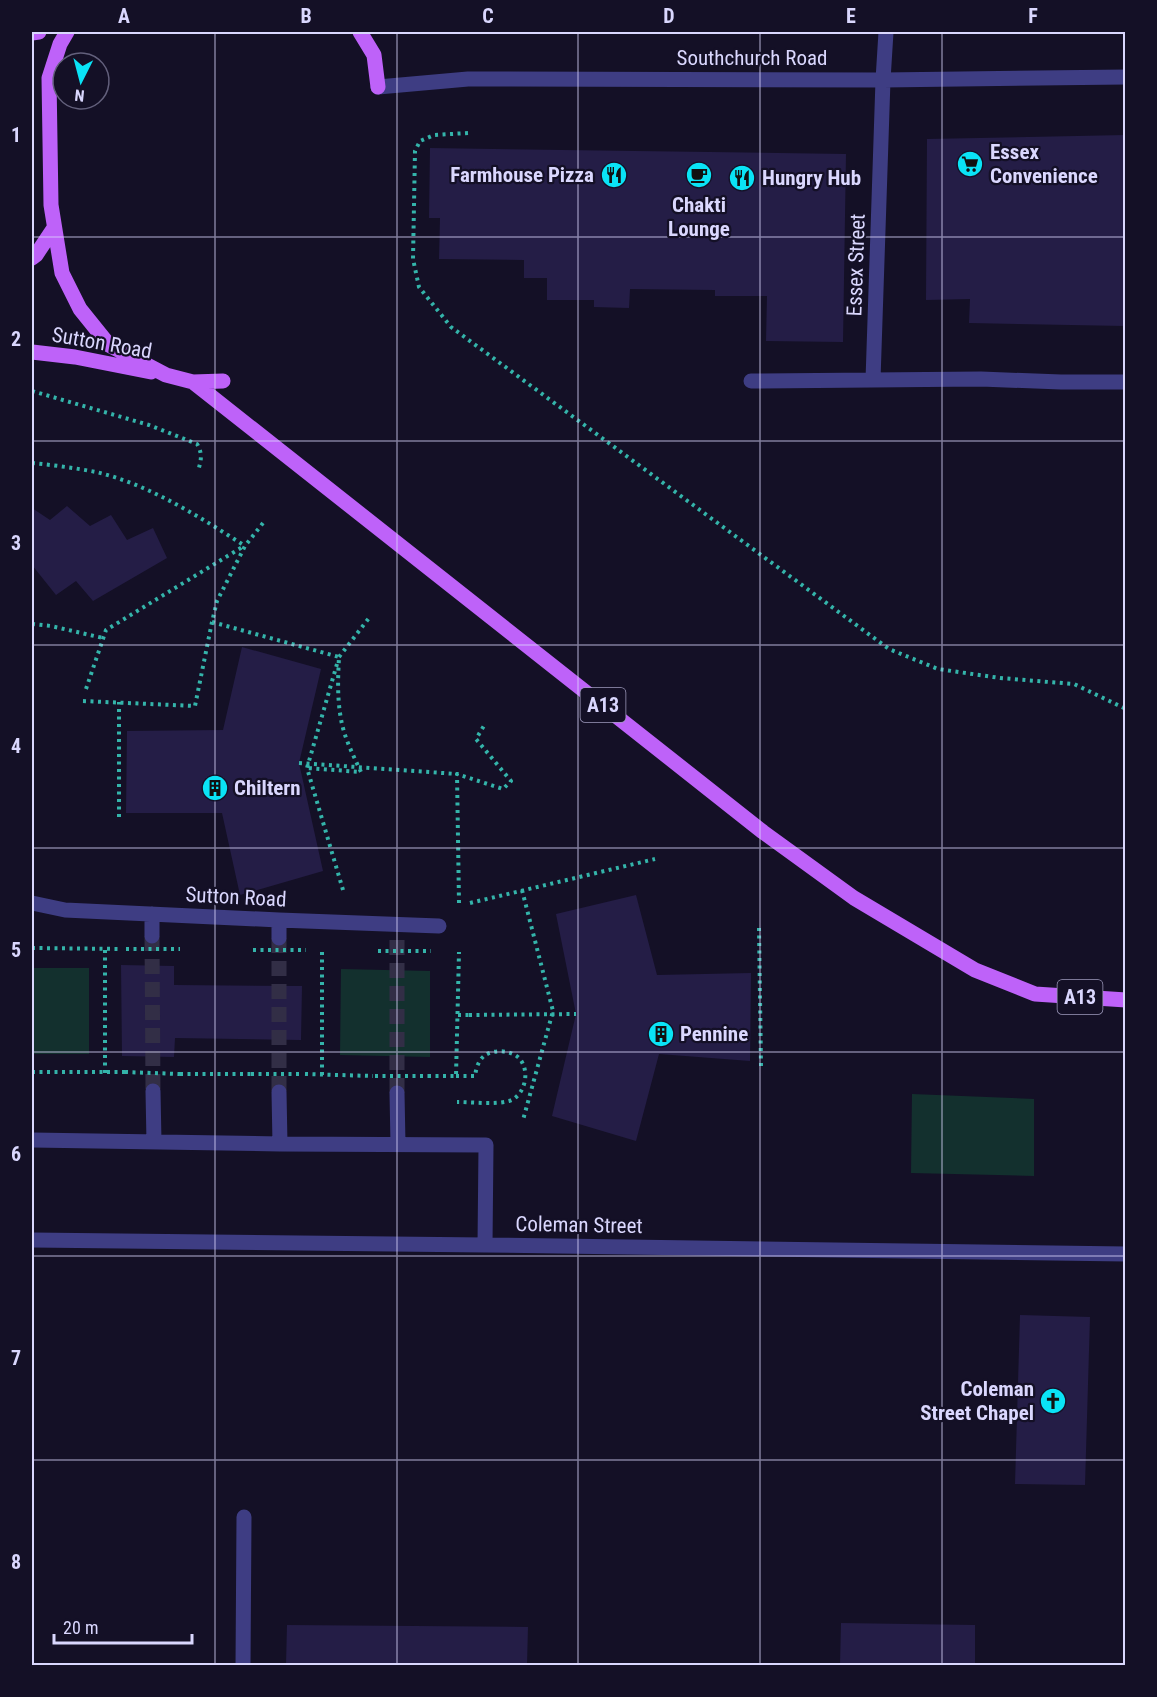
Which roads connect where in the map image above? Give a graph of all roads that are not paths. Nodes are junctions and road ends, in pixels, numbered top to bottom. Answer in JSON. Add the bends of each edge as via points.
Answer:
{"nodes":[{"id":1,"x":39,"y":32,"type":"edge"},
{"id":2,"x":67,"y":32,"type":"edge"},
{"id":3,"x":360,"y":32,"type":"edge"},
{"id":4,"x":886,"y":32,"type":"edge"},
{"id":5,"x":32,"y":33,"type":"edge"},
{"id":6,"x":1125,"y":77,"type":"edge"},
{"id":7,"x":883,"y":80,"type":"junction"},
{"id":8,"x":378,"y":87,"type":"joint"},
{"id":9,"x":54,"y":228,"type":"junction"},
{"id":10,"x":32,"y":258,"type":"edge"},
{"id":11,"x":32,"y":352,"type":"edge"},
{"id":12,"x":166,"y":375,"type":"junction"},
{"id":13,"x":873,"y":380,"type":"junction"},
{"id":14,"x":223,"y":381,"type":"dead end"},
{"id":15,"x":751,"y":381,"type":"dead end"},
{"id":16,"x":193,"y":382,"type":"junction"},
{"id":17,"x":1125,"y":382,"type":"edge"},
{"id":18,"x":32,"y":903,"type":"edge"},
{"id":19,"x":152,"y":914,"type":"junction"},
{"id":20,"x":279,"y":920,"type":"junction"},
{"id":21,"x":439,"y":926,"type":"dead end"},
{"id":22,"x":152,"y":936,"type":"tunnel mouth"},
{"id":23,"x":279,"y":938,"type":"tunnel mouth"},
{"id":24,"x":1125,"y":1000,"type":"edge"},
{"id":25,"x":153,"y":1091,"type":"tunnel mouth"},
{"id":26,"x":279,"y":1092,"type":"tunnel mouth"},
{"id":27,"x":397,"y":1093,"type":"tunnel mouth"},
{"id":28,"x":32,"y":1140,"type":"edge"},
{"id":29,"x":154,"y":1142,"type":"junction"},
{"id":30,"x":280,"y":1144,"type":"junction"},
{"id":31,"x":398,"y":1144,"type":"junction"},
{"id":32,"x":32,"y":1240,"type":"edge"},
{"id":33,"x":485,"y":1245,"type":"junction"},
{"id":34,"x":1125,"y":1254,"type":"edge"},
{"id":35,"x":244,"y":1517,"type":"dead end"},
{"id":36,"x":243,"y":1665,"type":"edge"}],
"edges":[{"from":1,"to":5,"type":"main road"},
{"from":2,"to":9,"type":"main road","via":[[49,78]]},
{"from":3,"to":8,"type":"main road","via":[[374,55]]},
{"from":4,"to":7,"type":"street","name":"Essex Street"},
{"from":6,"to":7,"type":"street","name":"Southchurch Road"},
{"from":7,"to":8,"type":"street","name":"Southchurch Road","via":[[468,79]]},
{"from":7,"to":13,"type":"street","name":"Essex Street"},
{"from":9,"to":10,"type":"main road"},
{"from":9,"to":12,"type":"main road","via":[[62,273],[80,309],[109,345]]},
{"from":11,"to":12,"type":"main road","name":"Sutton Road"},
{"from":12,"to":16,"type":"main road"},
{"from":13,"to":15,"type":"street"},
{"from":13,"to":17,"type":"street"},
{"from":14,"to":16,"type":"main road"},
{"from":16,"to":24,"type":"main road","number":"A13","via":[[754,824],[854,898],[975,970],[1035,994]]},
{"from":18,"to":19,"type":"street","name":"Sutton Road","via":[[65,910]]},
{"from":19,"to":20,"type":"street","name":"Sutton Road"},
{"from":19,"to":22,"type":"street"},
{"from":20,"to":21,"type":"street","name":"Sutton Road","via":[[350,923],[397,932]]},
{"from":20,"to":23,"type":"street"},
{"from":25,"to":29,"type":"street"},
{"from":26,"to":30,"type":"street"},
{"from":27,"to":31,"type":"street"},
{"from":28,"to":29,"type":"street"},
{"from":29,"to":30,"type":"street"},
{"from":30,"to":31,"type":"street"},
{"from":31,"to":33,"type":"street","via":[[486,1145]]},
{"from":32,"to":33,"type":"street","name":"Coleman Street"},
{"from":33,"to":34,"type":"street","name":"Coleman Street"},
{"from":35,"to":36,"type":"street"}]}
